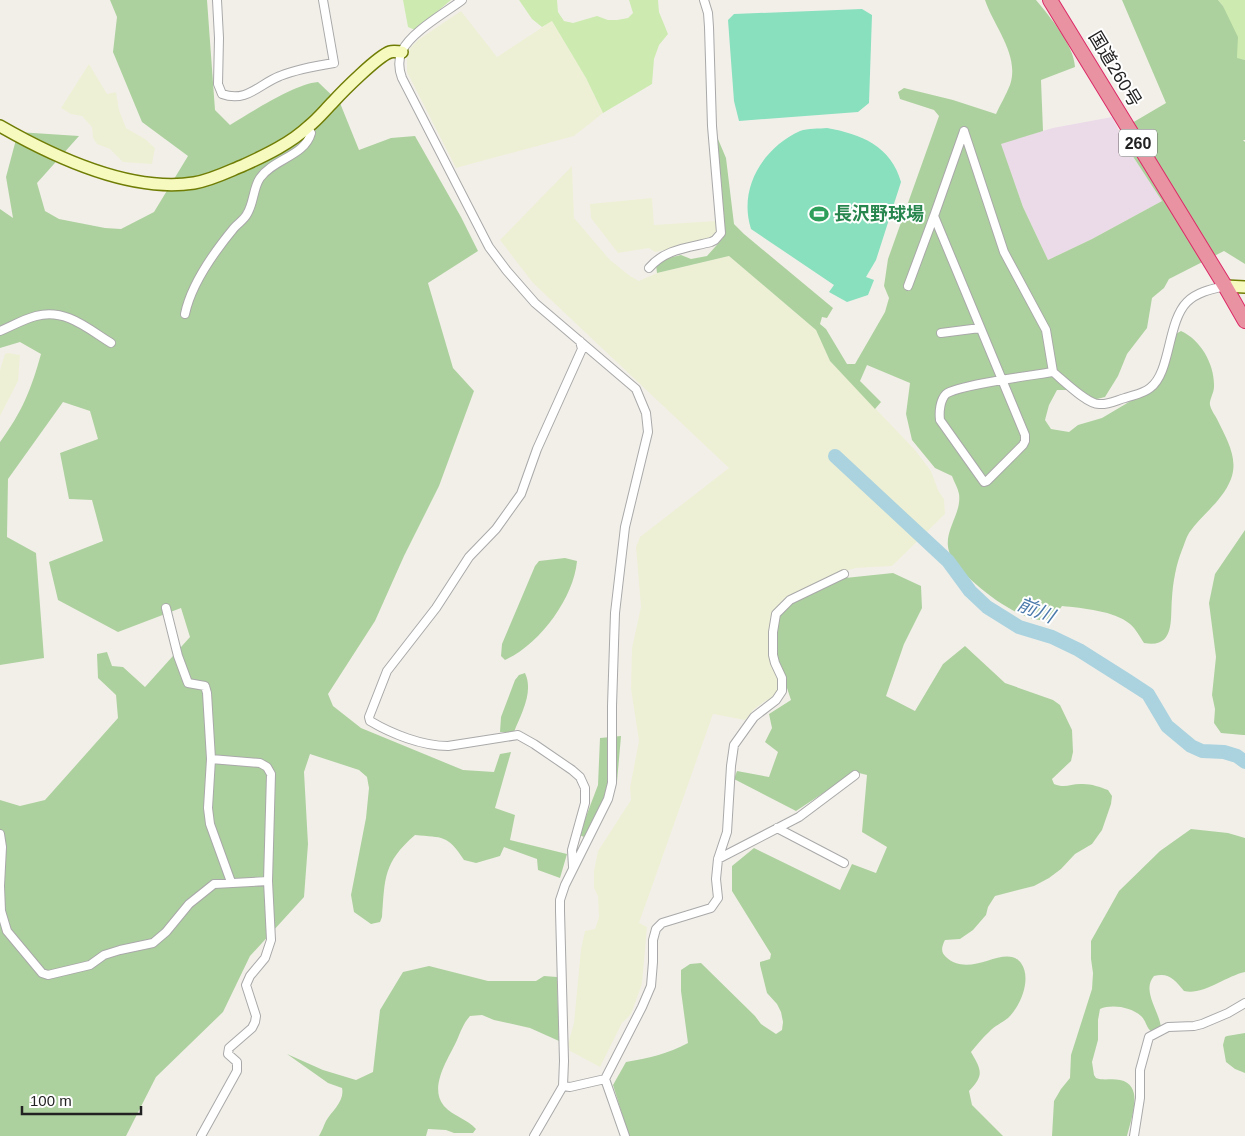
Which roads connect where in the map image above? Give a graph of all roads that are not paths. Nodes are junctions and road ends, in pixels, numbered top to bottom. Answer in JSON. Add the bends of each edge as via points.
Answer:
{"nodes":[{"id":1,"x":217,"y":0,"type":"edge"},
{"id":2,"x":322,"y":0,"type":"edge"},
{"id":3,"x":462,"y":0,"type":"edge"},
{"id":4,"x":704,"y":0,"type":"edge"},
{"id":5,"x":1050,"y":0,"type":"edge"},
{"id":6,"x":402,"y":52,"type":"junction"},
{"id":7,"x":0,"y":126,"type":"edge"},
{"id":8,"x":308,"y":127,"type":"junction"},
{"id":9,"x":934,"y":216,"type":"junction"},
{"id":10,"x":649,"y":268,"type":"dead end"},
{"id":11,"x":908,"y":286,"type":"dead end"},
{"id":12,"x":1225,"y":286,"type":"junction"},
{"id":13,"x":1245,"y":286,"type":"edge"},
{"id":14,"x":185,"y":314,"type":"dead end"},
{"id":15,"x":1245,"y":321,"type":"edge"},
{"id":16,"x":980,"y":328,"type":"junction"},
{"id":17,"x":0,"y":331,"type":"edge"},
{"id":18,"x":941,"y":333,"type":"dead end"},
{"id":19,"x":580,"y":340,"type":"junction"},
{"id":20,"x":111,"y":343,"type":"dead end"},
{"id":21,"x":1053,"y":372,"type":"junction"},
{"id":22,"x":1001,"y":381,"type":"junction"},
{"id":23,"x":844,"y":574,"type":"dead end"},
{"id":24,"x":166,"y":608,"type":"dead end"},
{"id":25,"x":211,"y":760,"type":"junction"},
{"id":26,"x":856,"y":775,"type":"dead end"},
{"id":27,"x":777,"y":828,"type":"junction"},
{"id":28,"x":0,"y":834,"type":"edge"},
{"id":29,"x":718,"y":859,"type":"junction"},
{"id":30,"x":844,"y":863,"type":"dead end"},
{"id":31,"x":573,"y":869,"type":"junction"},
{"id":32,"x":268,"y":881,"type":"junction"},
{"id":33,"x":231,"y":882,"type":"junction"},
{"id":34,"x":0,"y":886,"type":"edge"},
{"id":35,"x":1245,"y":1003,"type":"edge"},
{"id":36,"x":606,"y":1079,"type":"junction"},
{"id":37,"x":563,"y":1086,"type":"junction"},
{"id":38,"x":200,"y":1136,"type":"edge"},
{"id":39,"x":534,"y":1136,"type":"edge"},
{"id":40,"x":625,"y":1136,"type":"edge"},
{"id":41,"x":1134,"y":1136,"type":"edge"}],
"edges":[{"from":1,"to":2,"type":"street","via":[[220,38],[218,84],[222,94],[231,97],[248,94],[278,76],[303,68],[334,64]]},
{"from":3,"to":6,"type":"street","via":[[417,34]]},
{"from":4,"to":10,"type":"street","via":[[709,27],[712,126],[721,233],[710,242],[667,253]]},
{"from":5,"to":12,"type":"highway","name":"国道260号","number":"260"},
{"from":6,"to":8,"type":"street","via":[[390,52],[372,65]]},
{"from":6,"to":19,"type":"street","via":[[402,78],[490,247],[535,303]]},
{"from":7,"to":8,"type":"street","via":[[79,165],[139,181],[181,184],[212,179],[290,140]]},
{"from":8,"to":14,"type":"street","via":[[311,133],[309,141],[260,178],[247,215],[210,262],[188,300]]},
{"from":9,"to":11,"type":"street"},
{"from":9,"to":16,"type":"street"},
{"from":9,"to":21,"type":"street","via":[[964,131],[1004,252],[1046,330]]},
{"from":12,"to":13,"type":"street"},
{"from":12,"to":15,"type":"highway","number":"260"},
{"from":12,"to":21,"type":"street","via":[[1201,293],[1187,302],[1178,318],[1159,376],[1144,392],[1107,404],[1092,403]]},
{"from":16,"to":18,"type":"street"},
{"from":16,"to":22,"type":"street"},
{"from":17,"to":20,"type":"street","via":[[35,316],[61,315],[72,318]]},
{"from":19,"to":31,"type":"street","via":[[636,389],[646,413],[648,432],[625,527],[621,558],[613,653],[612,783],[608,799]]},
{"from":19,"to":31,"type":"street","via":[[582,349],[537,449],[521,494],[496,529],[469,557],[436,608],[387,671],[369,717],[382,728],[439,746],[518,735],[572,770],[585,788],[585,802],[572,850]]},
{"from":21,"to":22,"type":"street"},
{"from":22,"to":22,"type":"street","via":[[953,389],[944,396],[939,413],[943,426],[984,482],[1025,441]]},
{"from":23,"to":29,"type":"street","via":[[790,600],[776,614],[773,655],[782,678],[782,691],[776,700],[754,717],[734,745],[727,832]]},
{"from":24,"to":25,"type":"street","via":[[188,683],[205,686]]},
{"from":25,"to":32,"type":"street","via":[[260,763],[271,774]]},
{"from":25,"to":33,"type":"street","via":[[210,824]]},
{"from":26,"to":27,"type":"street","via":[[799,817]]},
{"from":27,"to":29,"type":"street"},
{"from":27,"to":30,"type":"street"},
{"from":28,"to":34,"type":"street"},
{"from":29,"to":36,"type":"street","via":[[718,898],[711,908],[662,923],[656,930],[651,986]]},
{"from":31,"to":37,"type":"street","via":[[560,900]]},
{"from":32,"to":33,"type":"street"},
{"from":32,"to":38,"type":"street","via":[[269,950],[246,985],[255,1022],[229,1048],[228,1054],[237,1062],[236,1071]]},
{"from":33,"to":34,"type":"street","via":[[214,884],[204,890],[153,943],[120,950],[90,965],[48,975],[42,973],[7,931],[1,911]]},
{"from":35,"to":41,"type":"street","via":[[1194,1026],[1168,1027],[1149,1037],[1140,1070],[1140,1098]]},
{"from":36,"to":37,"type":"street"},
{"from":36,"to":40,"type":"street"},
{"from":37,"to":39,"type":"street"}]}
